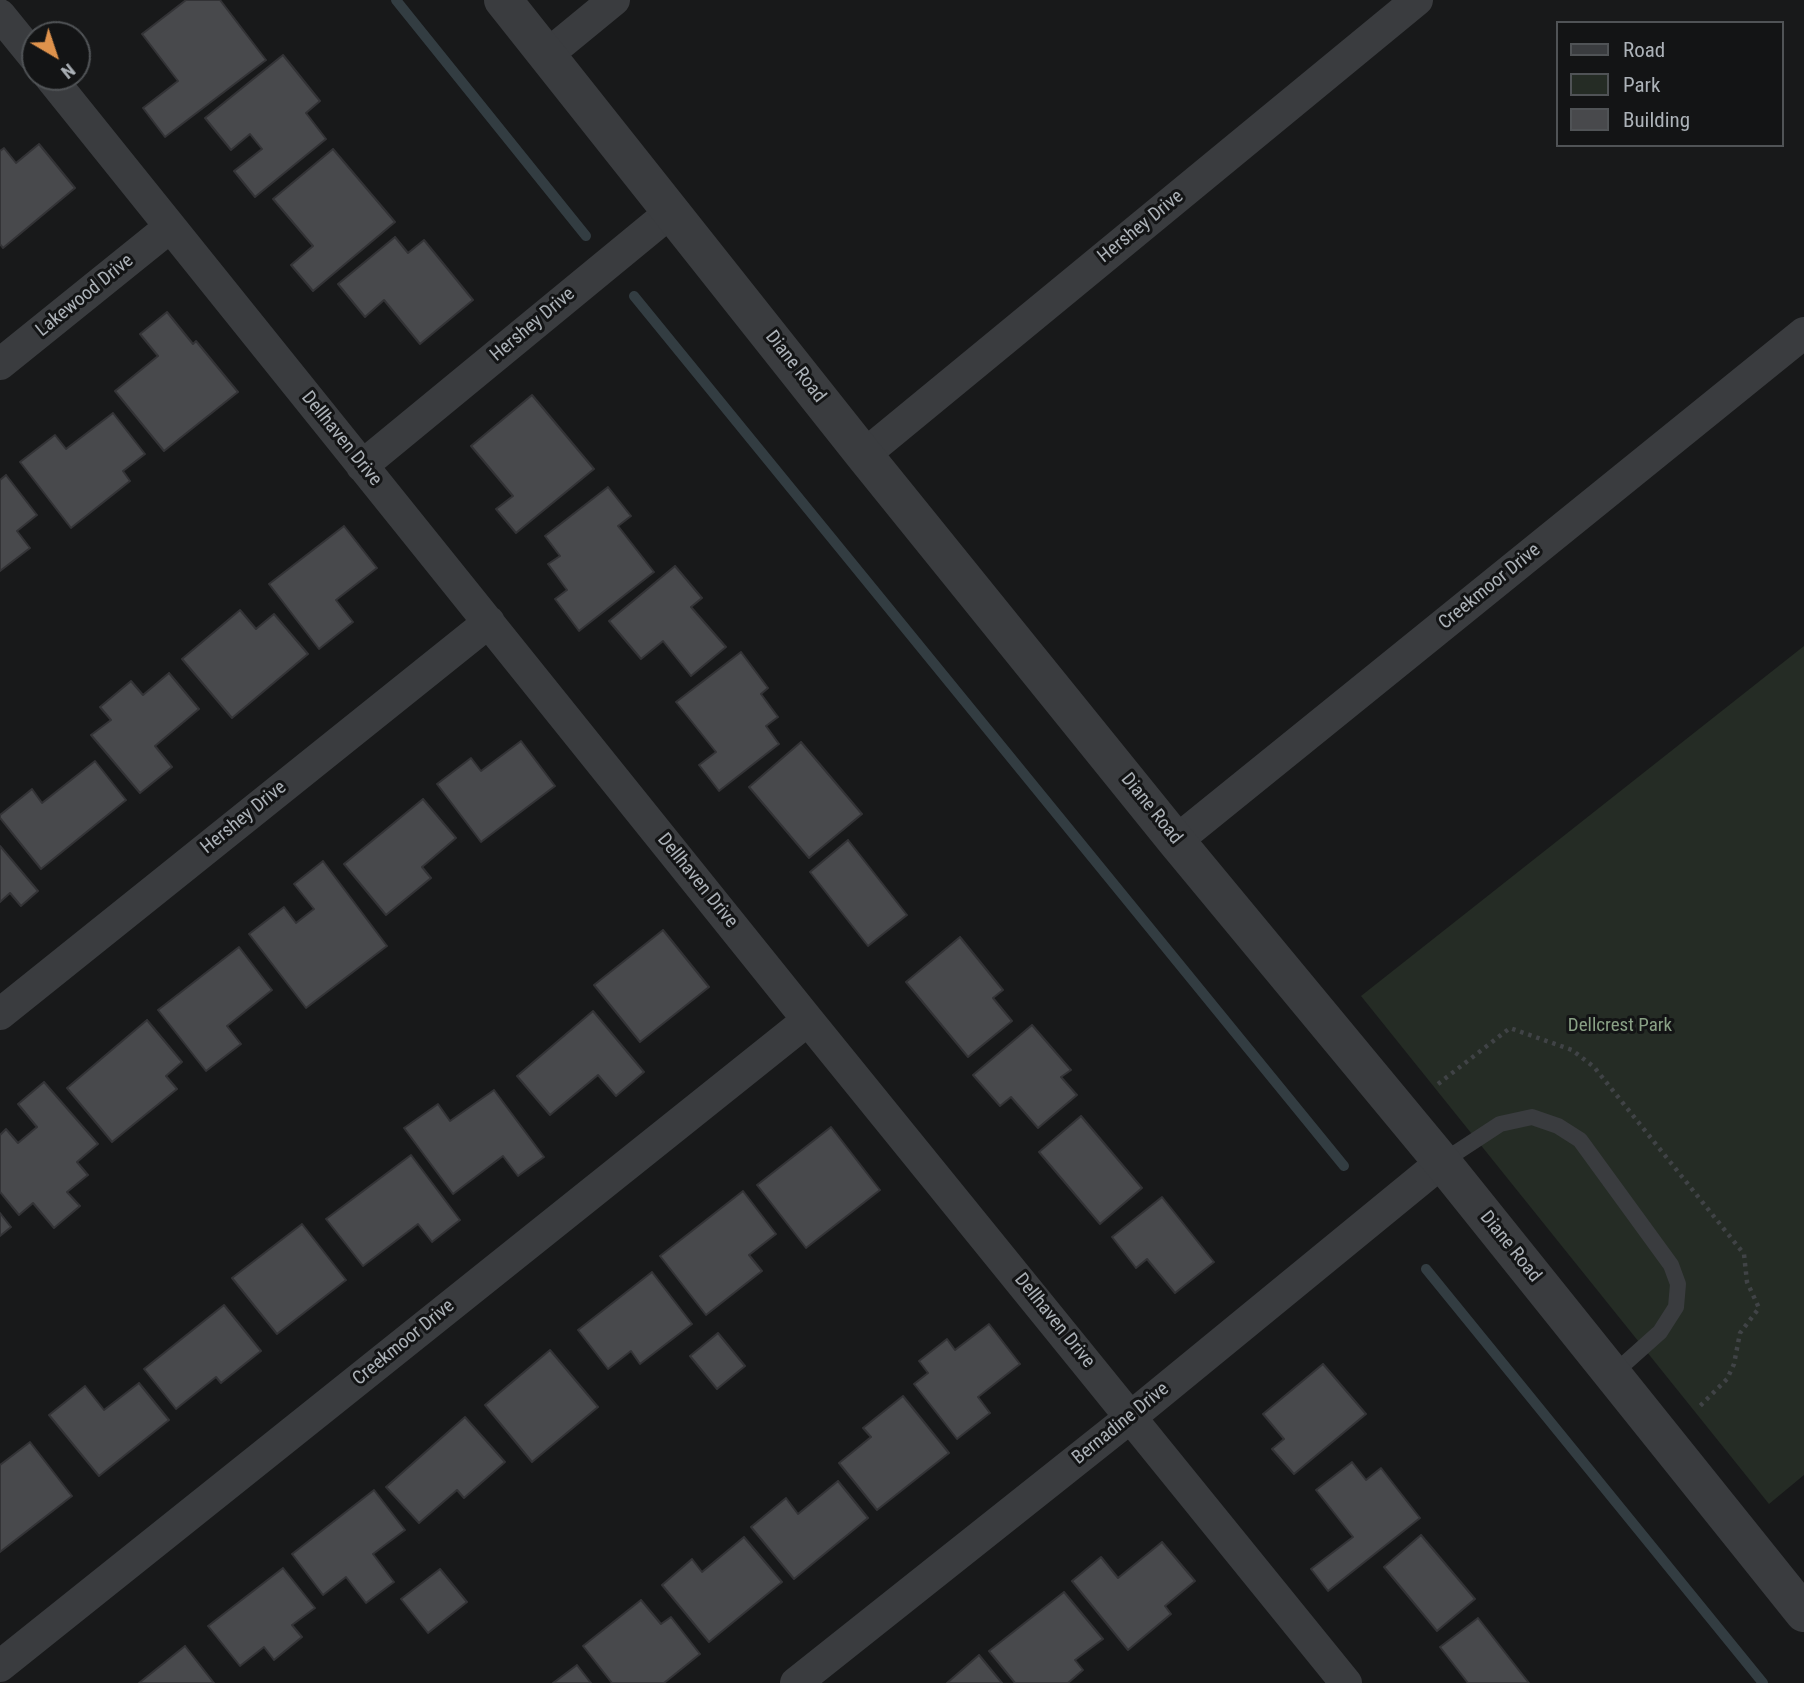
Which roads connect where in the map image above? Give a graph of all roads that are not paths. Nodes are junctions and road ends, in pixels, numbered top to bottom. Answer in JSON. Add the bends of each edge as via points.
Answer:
{"nodes":[{"id":1,"x":503,"y":0,"type":"edge"},
{"id":2,"x":614,"y":0,"type":"edge"},
{"id":3,"x":1417,"y":0,"type":"edge"},
{"id":4,"x":0,"y":15,"type":"edge"},
{"id":5,"x":21,"y":41,"type":"edge"},
{"id":6,"x":547,"y":55,"type":"junction"},
{"id":7,"x":61,"y":91,"type":"edge"},
{"id":8,"x":672,"y":211,"type":"junction"},
{"id":9,"x":170,"y":228,"type":"junction"},
{"id":10,"x":1804,"y":332,"type":"edge"},
{"id":11,"x":0,"y":364,"type":"edge"},
{"id":12,"x":864,"y":455,"type":"junction"},
{"id":13,"x":362,"y":466,"type":"junction"},
{"id":14,"x":489,"y":622,"type":"junction"},
{"id":15,"x":1177,"y":841,"type":"junction"},
{"id":16,"x":0,"y":1014,"type":"edge"},
{"id":17,"x":808,"y":1020,"type":"junction"},
{"id":18,"x":1442,"y":1162,"type":"junction"},
{"id":19,"x":1613,"y":1374,"type":"junction"},
{"id":20,"x":1132,"y":1416,"type":"junction"},
{"id":21,"x":1804,"y":1613,"type":"edge"},
{"id":22,"x":0,"y":1666,"type":"edge"},
{"id":23,"x":796,"y":1683,"type":"edge"},
{"id":24,"x":1346,"y":1683,"type":"edge"}],
"edges":[{"from":1,"to":6,"type":"street","name":"Diane Road"},
{"from":2,"to":6,"type":"street"},
{"from":3,"to":12,"type":"street","name":"Hershey Drive"},
{"from":4,"to":5,"type":"street"},
{"from":6,"to":8,"type":"street","name":"Diane Road"},
{"from":7,"to":9,"type":"street","name":"Dellhaven Drive"},
{"from":8,"to":12,"type":"street","name":"Diane Road"},
{"from":8,"to":13,"type":"street","name":"Hershey Drive"},
{"from":9,"to":11,"type":"street","name":"Lakewood Drive"},
{"from":9,"to":13,"type":"street","name":"Dellhaven Drive"},
{"from":10,"to":15,"type":"street","name":"Creekmoor Drive"},
{"from":12,"to":15,"type":"street","name":"Diane Road"},
{"from":13,"to":14,"type":"street","name":"Dellhaven Drive"},
{"from":14,"to":16,"type":"street","name":"Hershey Drive"},
{"from":14,"to":17,"type":"street","name":"Dellhaven Drive"},
{"from":15,"to":18,"type":"street","name":"Diane Road"},
{"from":17,"to":20,"type":"street","name":"Dellhaven Drive"},
{"from":17,"to":22,"type":"street","name":"Creekmoor Drive"},
{"from":18,"to":19,"type":"street","name":"Diane Road"},
{"from":18,"to":19,"type":"lane","via":[[1500,1124],[1532,1117],[1580,1140],[1671,1265],[1678,1284],[1676,1307],[1660,1332]]},
{"from":18,"to":20,"type":"street","name":"Bernadine Drive"},
{"from":19,"to":21,"type":"street","name":"Diane Road"},
{"from":20,"to":23,"type":"street","name":"Bernadine Drive"},
{"from":20,"to":24,"type":"street","name":"Dellhaven Drive"}]}
